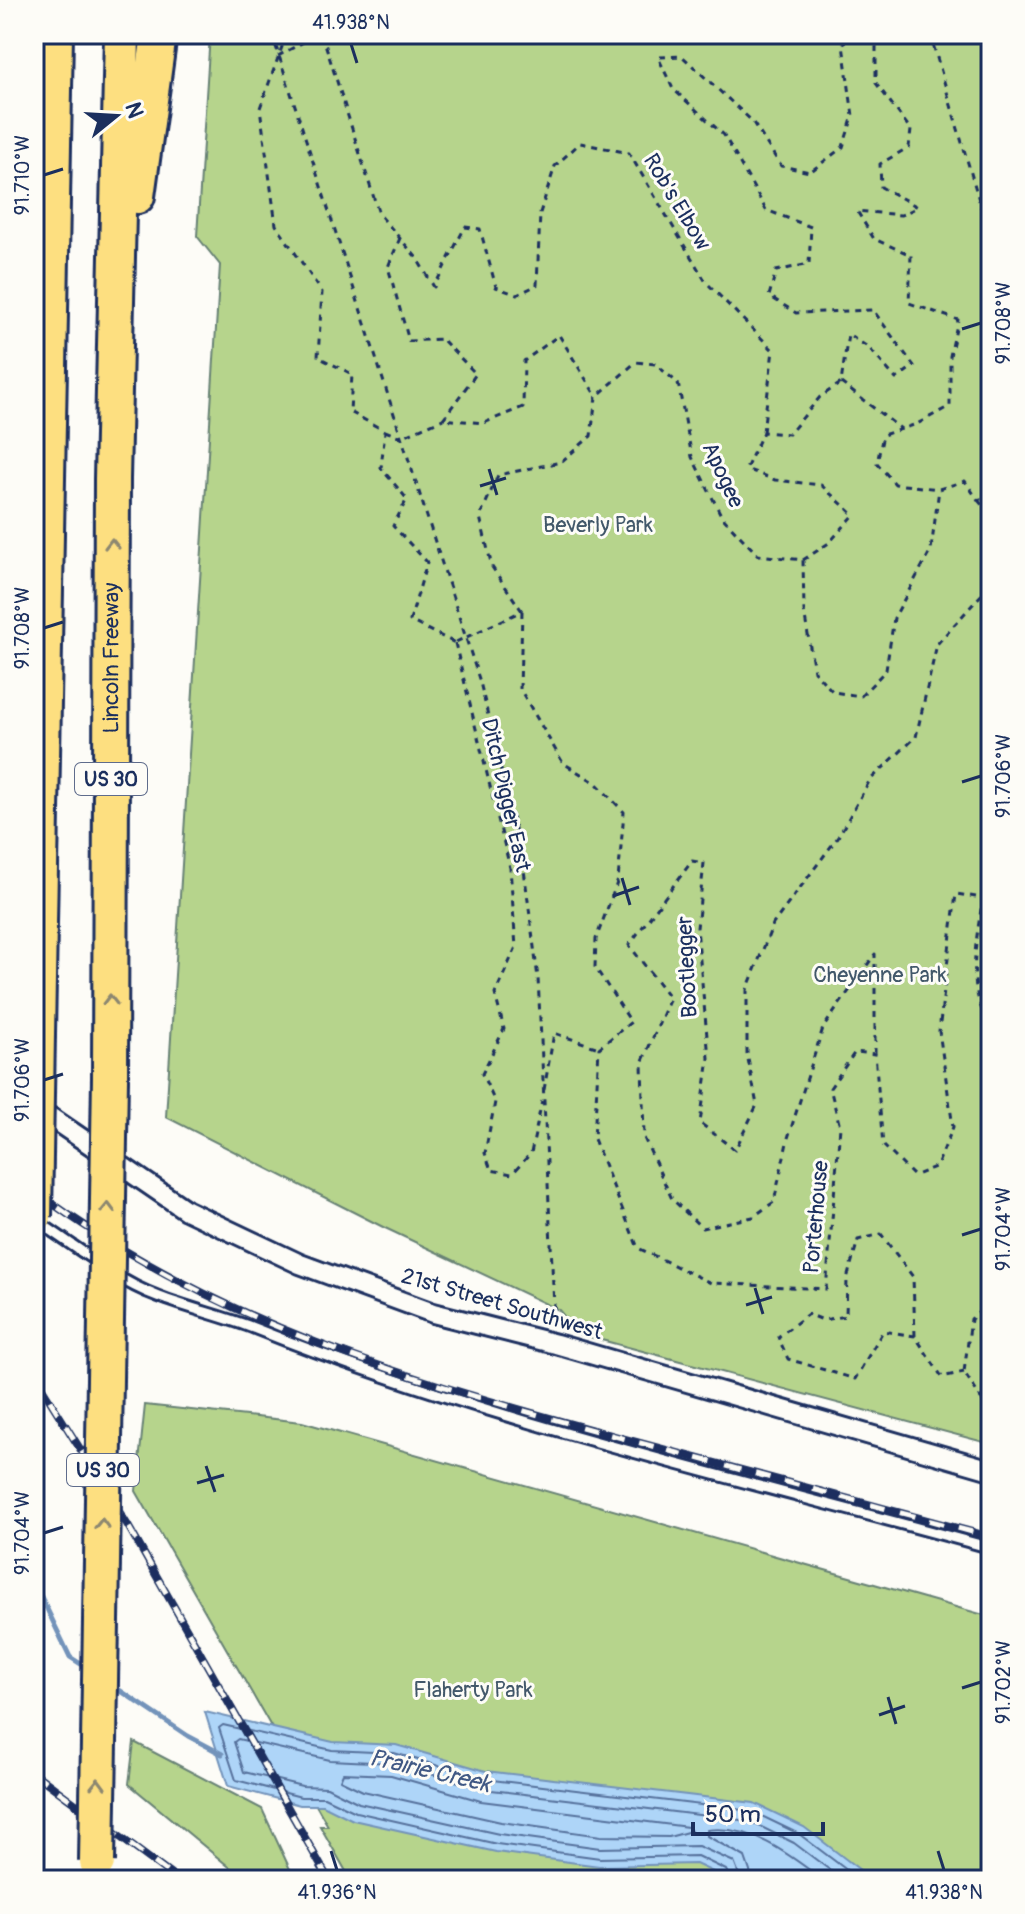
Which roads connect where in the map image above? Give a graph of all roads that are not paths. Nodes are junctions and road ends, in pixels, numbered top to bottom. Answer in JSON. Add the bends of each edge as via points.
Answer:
{"nodes":[{"id":1,"x":55,"y":34,"type":"edge"},
{"id":2,"x":122,"y":34,"type":"edge"},
{"id":3,"x":159,"y":34,"type":"edge"},
{"id":4,"x":34,"y":72,"type":"edge"},
{"id":5,"x":50,"y":354,"type":"junction"},
{"id":6,"x":112,"y":479,"type":"junction"},
{"id":7,"x":34,"y":1106,"type":"edge"},
{"id":8,"x":34,"y":1218,"type":"edge"},
{"id":9,"x":991,"y":1470,"type":"edge"},
{"id":10,"x":991,"y":1548,"type":"edge"},
{"id":11,"x":97,"y":1871,"type":"edge"}],
"edges":[{"from":1,"to":5,"type":"highway","number":"US 30"},
{"from":2,"to":6,"type":"highway","number":"US 30"},
{"from":3,"to":6,"type":"highway","via":[[137,196],[130,359]]},
{"from":4,"to":5,"type":"highway"},
{"from":5,"to":8,"type":"highway","number":"US 30","bridge":true},
{"from":11,"to":6,"type":"highway","name":"Lincoln Freeway","number":"US 30","one_way":true,"bridge":true,"via":[[110,1078]]},
{"from":7,"to":9,"type":"street","name":"21st Street Southwest","via":[[186,1210],[300,1264],[433,1313]]},
{"from":8,"to":10,"type":"lane","via":[[139,1291],[209,1310],[368,1373]]}]}
